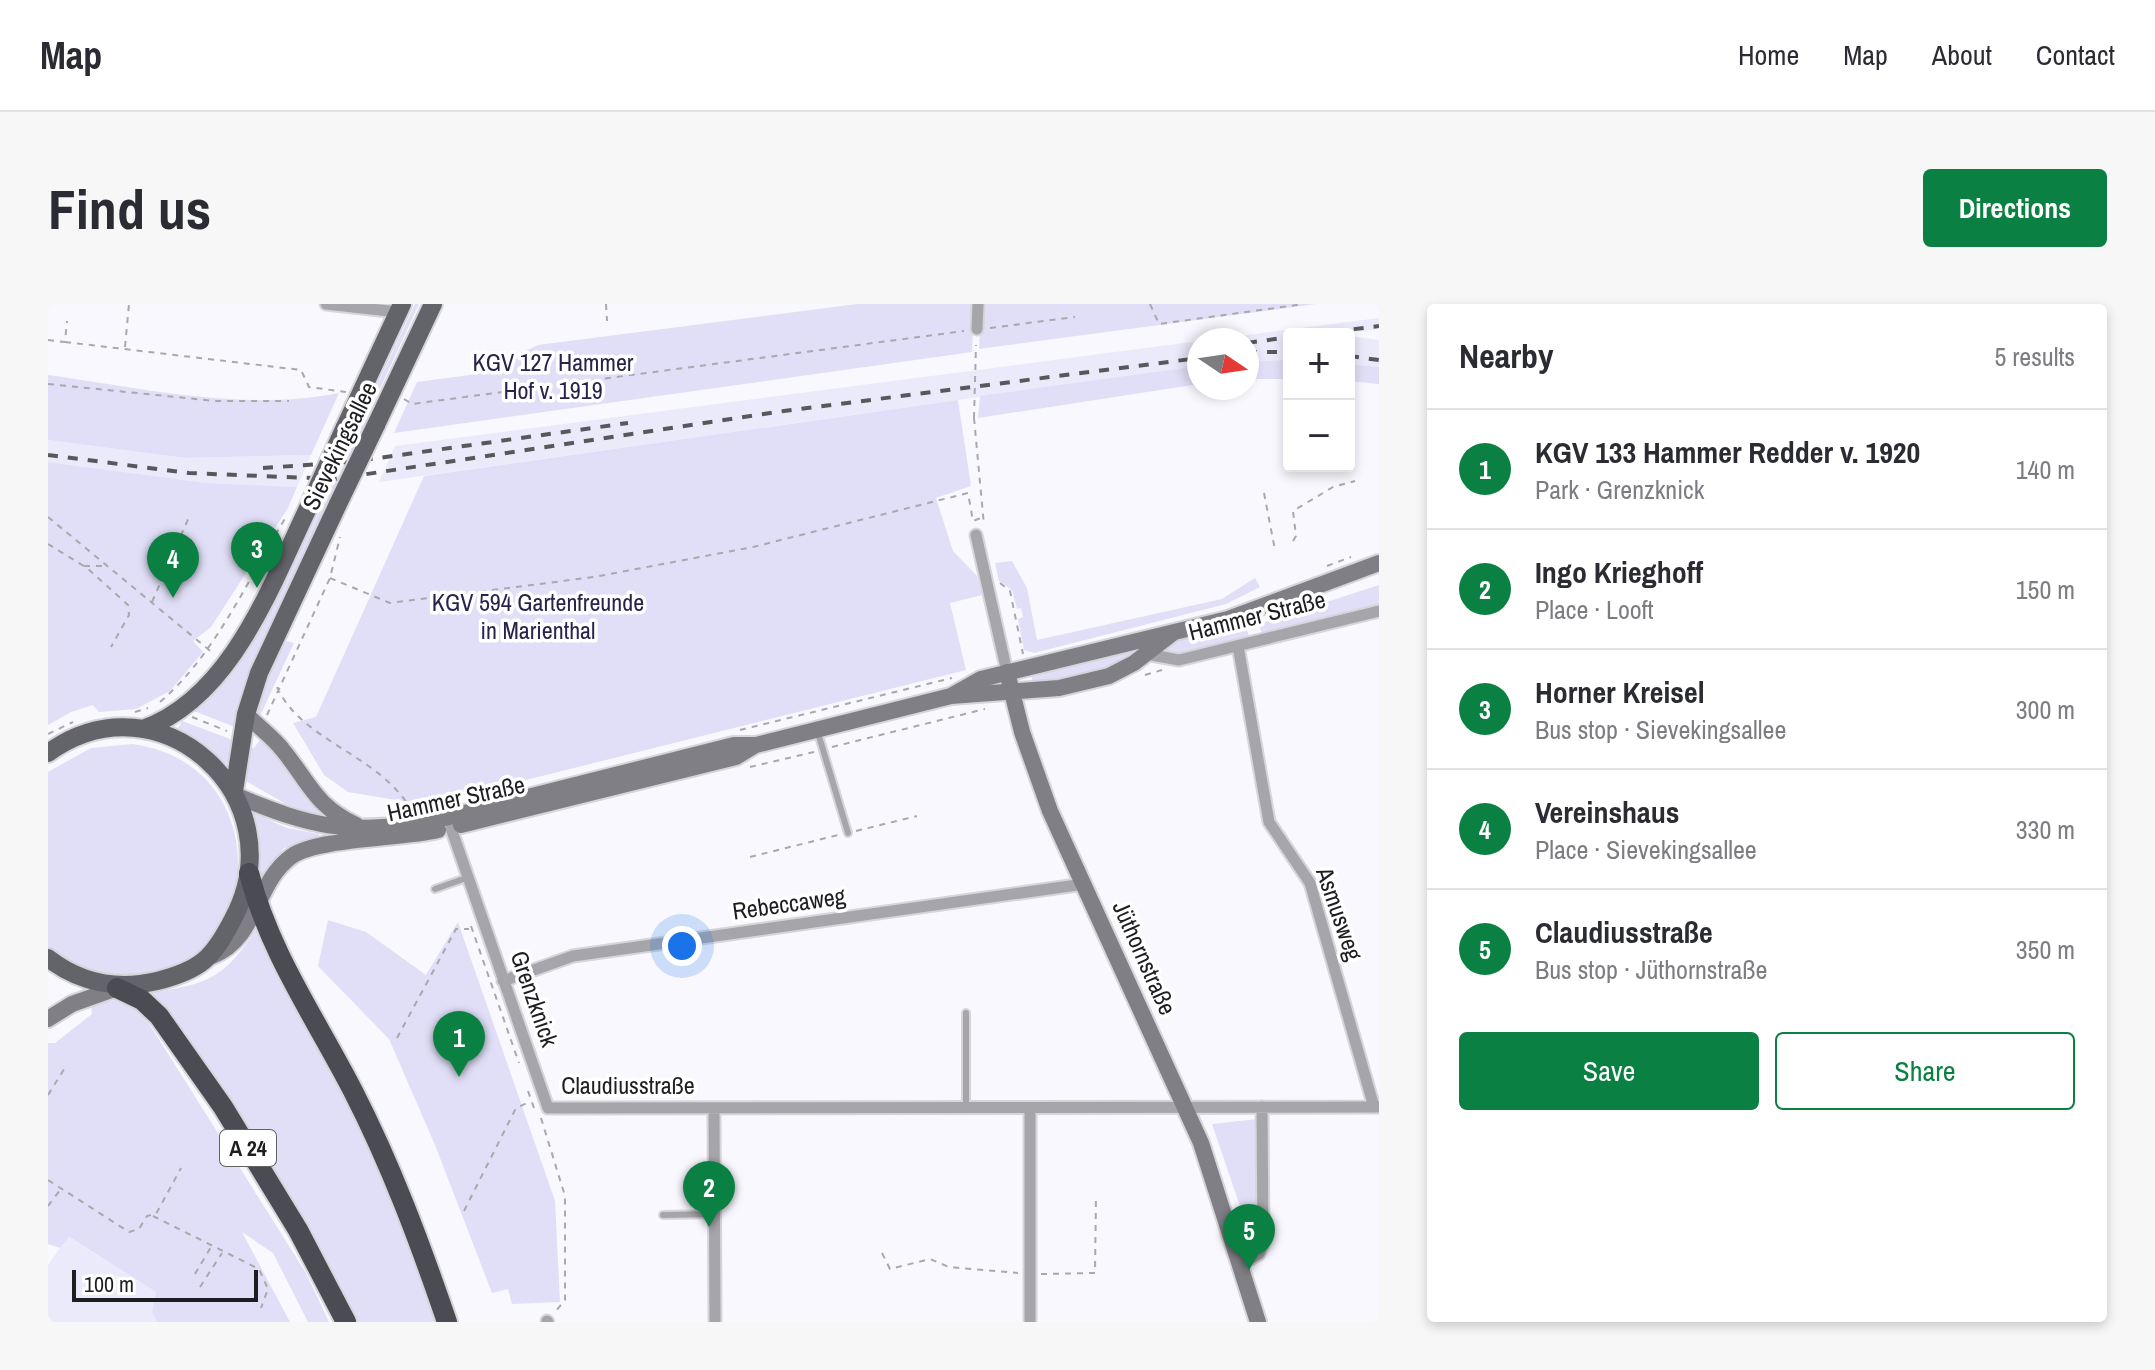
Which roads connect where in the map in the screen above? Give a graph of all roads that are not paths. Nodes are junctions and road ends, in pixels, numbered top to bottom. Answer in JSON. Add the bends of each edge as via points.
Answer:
{"nodes":[{"id":1,"x":326,"y":304,"type":"edge"},
{"id":2,"x":433,"y":304,"type":"edge"},
{"id":3,"x":978,"y":304,"type":"edge"},
{"id":4,"x":400,"y":308,"type":"edge"},
{"id":5,"x":977,"y":329,"type":"road end"},
{"id":6,"x":981,"y":534,"type":"road end"},
{"id":7,"x":1379,"y":563,"type":"edge"},
{"id":8,"x":1379,"y":611,"type":"edge"},
{"id":9,"x":1173,"y":633,"type":"junction"},
{"id":10,"x":1238,"y":646,"type":"junction"},
{"id":11,"x":1146,"y":654,"type":"junction"},
{"id":12,"x":1006,"y":666,"type":"junction"},
{"id":13,"x":1012,"y":692,"type":"junction"},
{"id":14,"x":951,"y":696,"type":"junction"},
{"id":15,"x":246,"y":714,"type":"junction"},
{"id":16,"x":142,"y":729,"type":"junction"},
{"id":17,"x":817,"y":729,"type":"junction"},
{"id":18,"x":756,"y":745,"type":"junction"},
{"id":19,"x":48,"y":753,"type":"edge"},
{"id":20,"x":236,"y":794,"type":"junction"},
{"id":21,"x":361,"y":827,"type":"junction"},
{"id":22,"x":451,"y":828,"type":"junction"},
{"id":23,"x":848,"y":833,"type":"road end"},
{"id":24,"x":249,"y":873,"type":"junction"},
{"id":25,"x":469,"y":877,"type":"junction"},
{"id":26,"x":1084,"y":884,"type":"junction"},
{"id":27,"x":435,"y":889,"type":"dead end"},
{"id":28,"x":258,"y":906,"type":"junction"},
{"id":29,"x":212,"y":956,"type":"junction"},
{"id":30,"x":48,"y":958,"type":"edge"},
{"id":31,"x":503,"y":981,"type":"junction"},
{"id":32,"x":117,"y":988,"type":"junction"},
{"id":33,"x":966,"y":1013,"type":"dead end"},
{"id":34,"x":48,"y":1019,"type":"edge"},
{"id":35,"x":1262,"y":1107,"type":"junction"},
{"id":36,"x":1376,"y":1107,"type":"edge"},
{"id":37,"x":548,"y":1108,"type":"joint"},
{"id":38,"x":714,"y":1108,"type":"junction"},
{"id":39,"x":1030,"y":1108,"type":"junction"},
{"id":40,"x":966,"y":1109,"type":"junction"},
{"id":41,"x":1187,"y":1109,"type":"junction"},
{"id":42,"x":716,"y":1214,"type":"junction"},
{"id":43,"x":663,"y":1215,"type":"dead end"},
{"id":44,"x":1242,"y":1263,"type":"junction"},
{"id":45,"x":346,"y":1322,"type":"edge"},
{"id":46,"x":447,"y":1322,"type":"edge"},
{"id":47,"x":715,"y":1322,"type":"edge"},
{"id":48,"x":1030,"y":1322,"type":"edge"},
{"id":49,"x":1258,"y":1322,"type":"edge"}],
"edges":[{"from":1,"to":4,"type":"street"},
{"from":2,"to":15,"type":"main road","name":"Sievekingsallee","bridge":true,"via":[[259,673]]},
{"from":3,"to":5,"type":"street"},
{"from":4,"to":16,"type":"main road","name":"Sievekingsallee","bridge":true,"via":[[344,429],[300,507],[251,623],[225,663],[177,712]]},
{"from":6,"to":12,"type":"street"},
{"from":7,"to":9,"type":"main road","name":"Hammer Straße","via":[[1251,611]]},
{"from":8,"to":10,"type":"street","name":"Hammer Straße"},
{"from":9,"to":11,"type":"main road","name":"Hammer Straße"},
{"from":9,"to":12,"type":"main road","name":"Hammer Straße"},
{"from":10,"to":11,"type":"street","name":"Hammer Straße","via":[[1179,660]]},
{"from":10,"to":36,"type":"street","name":"Asmusweg","via":[[1269,822],[1310,883]]},
{"from":11,"to":13,"type":"main road","name":"Hammer Straße","via":[[1109,676]]},
{"from":12,"to":13,"type":"main road","name":"Jüthornstraße"},
{"from":12,"to":14,"type":"main road","name":"Hammer Straße"},
{"from":13,"to":14,"type":"main road","name":"Hammer Straße"},
{"from":13,"to":26,"type":"main road","name":"Jüthornstraße","via":[[1050,811]]},
{"from":14,"to":17,"type":"main road","name":"Hammer Straße"},
{"from":15,"to":20,"type":"main road","name":"Sievekingsallee"},
{"from":15,"to":21,"type":"main road","via":[[282,749],[325,808]]},
{"from":16,"to":19,"type":"main road","name":"Sievekingsallee","via":[[90,733]]},
{"from":16,"to":20,"type":"main road","name":"Sievekingsallee","via":[[197,751]]},
{"from":17,"to":18,"type":"main road","name":"Hammer Straße"},
{"from":17,"to":23,"type":"lane"},
{"from":18,"to":21,"type":"main road","name":"Hammer Straße","via":[[734,745],[429,822]]},
{"from":18,"to":22,"type":"main road","name":"Hammer Straße","via":[[736,757]]},
{"from":20,"to":21,"type":"main road","name":"Hammer Straße","via":[[314,825]]},
{"from":20,"to":24,"type":"main road","name":"Sievekingsallee","via":[[249,838]]},
{"from":22,"to":25,"type":"street","name":"Grenzknick"},
{"from":22,"to":28,"type":"main road","name":"Hammer Straße","via":[[302,850],[279,868]]},
{"from":24,"to":28,"type":"highway"},
{"from":24,"to":29,"type":"main road","name":"Sievekingsallee","via":[[238,911]]},
{"from":25,"to":27,"type":"lane"},
{"from":25,"to":31,"type":"street","name":"Grenzknick"},
{"from":26,"to":31,"type":"street","name":"Rebeccaweg","via":[[573,956]]},
{"from":26,"to":41,"type":"main road","name":"Jüthornstraße"},
{"from":28,"to":29,"type":"main road","name":"Hammer Straße","via":[[238,940]]},
{"from":28,"to":46,"type":"highway","via":[[273,946],[364,1113]]},
{"from":29,"to":32,"type":"main road","via":[[169,978]]},
{"from":30,"to":32,"type":"main road"},
{"from":31,"to":37,"type":"street","name":"Grenzknick"},
{"from":32,"to":34,"type":"main road"},
{"from":32,"to":45,"type":"highway","number":"A 24","via":[[153,1009],[223,1107],[298,1230]]},
{"from":33,"to":40,"type":"lane"},
{"from":35,"to":36,"type":"street","name":"Claudiusstraße"},
{"from":35,"to":41,"type":"street","name":"Claudiusstraße"},
{"from":35,"to":44,"type":"street","via":[[1263,1243],[1259,1254]]},
{"from":37,"to":38,"type":"street","name":"Claudiusstraße"},
{"from":38,"to":40,"type":"street","name":"Claudiusstraße"},
{"from":38,"to":42,"type":"street"},
{"from":39,"to":40,"type":"street","name":"Claudiusstraße"},
{"from":39,"to":41,"type":"street","name":"Claudiusstraße"},
{"from":39,"to":48,"type":"street"},
{"from":41,"to":44,"type":"main road","name":"Jüthornstraße"},
{"from":42,"to":43,"type":"lane"},
{"from":42,"to":47,"type":"street"},
{"from":44,"to":49,"type":"main road","name":"Jüthornstraße"}]}
